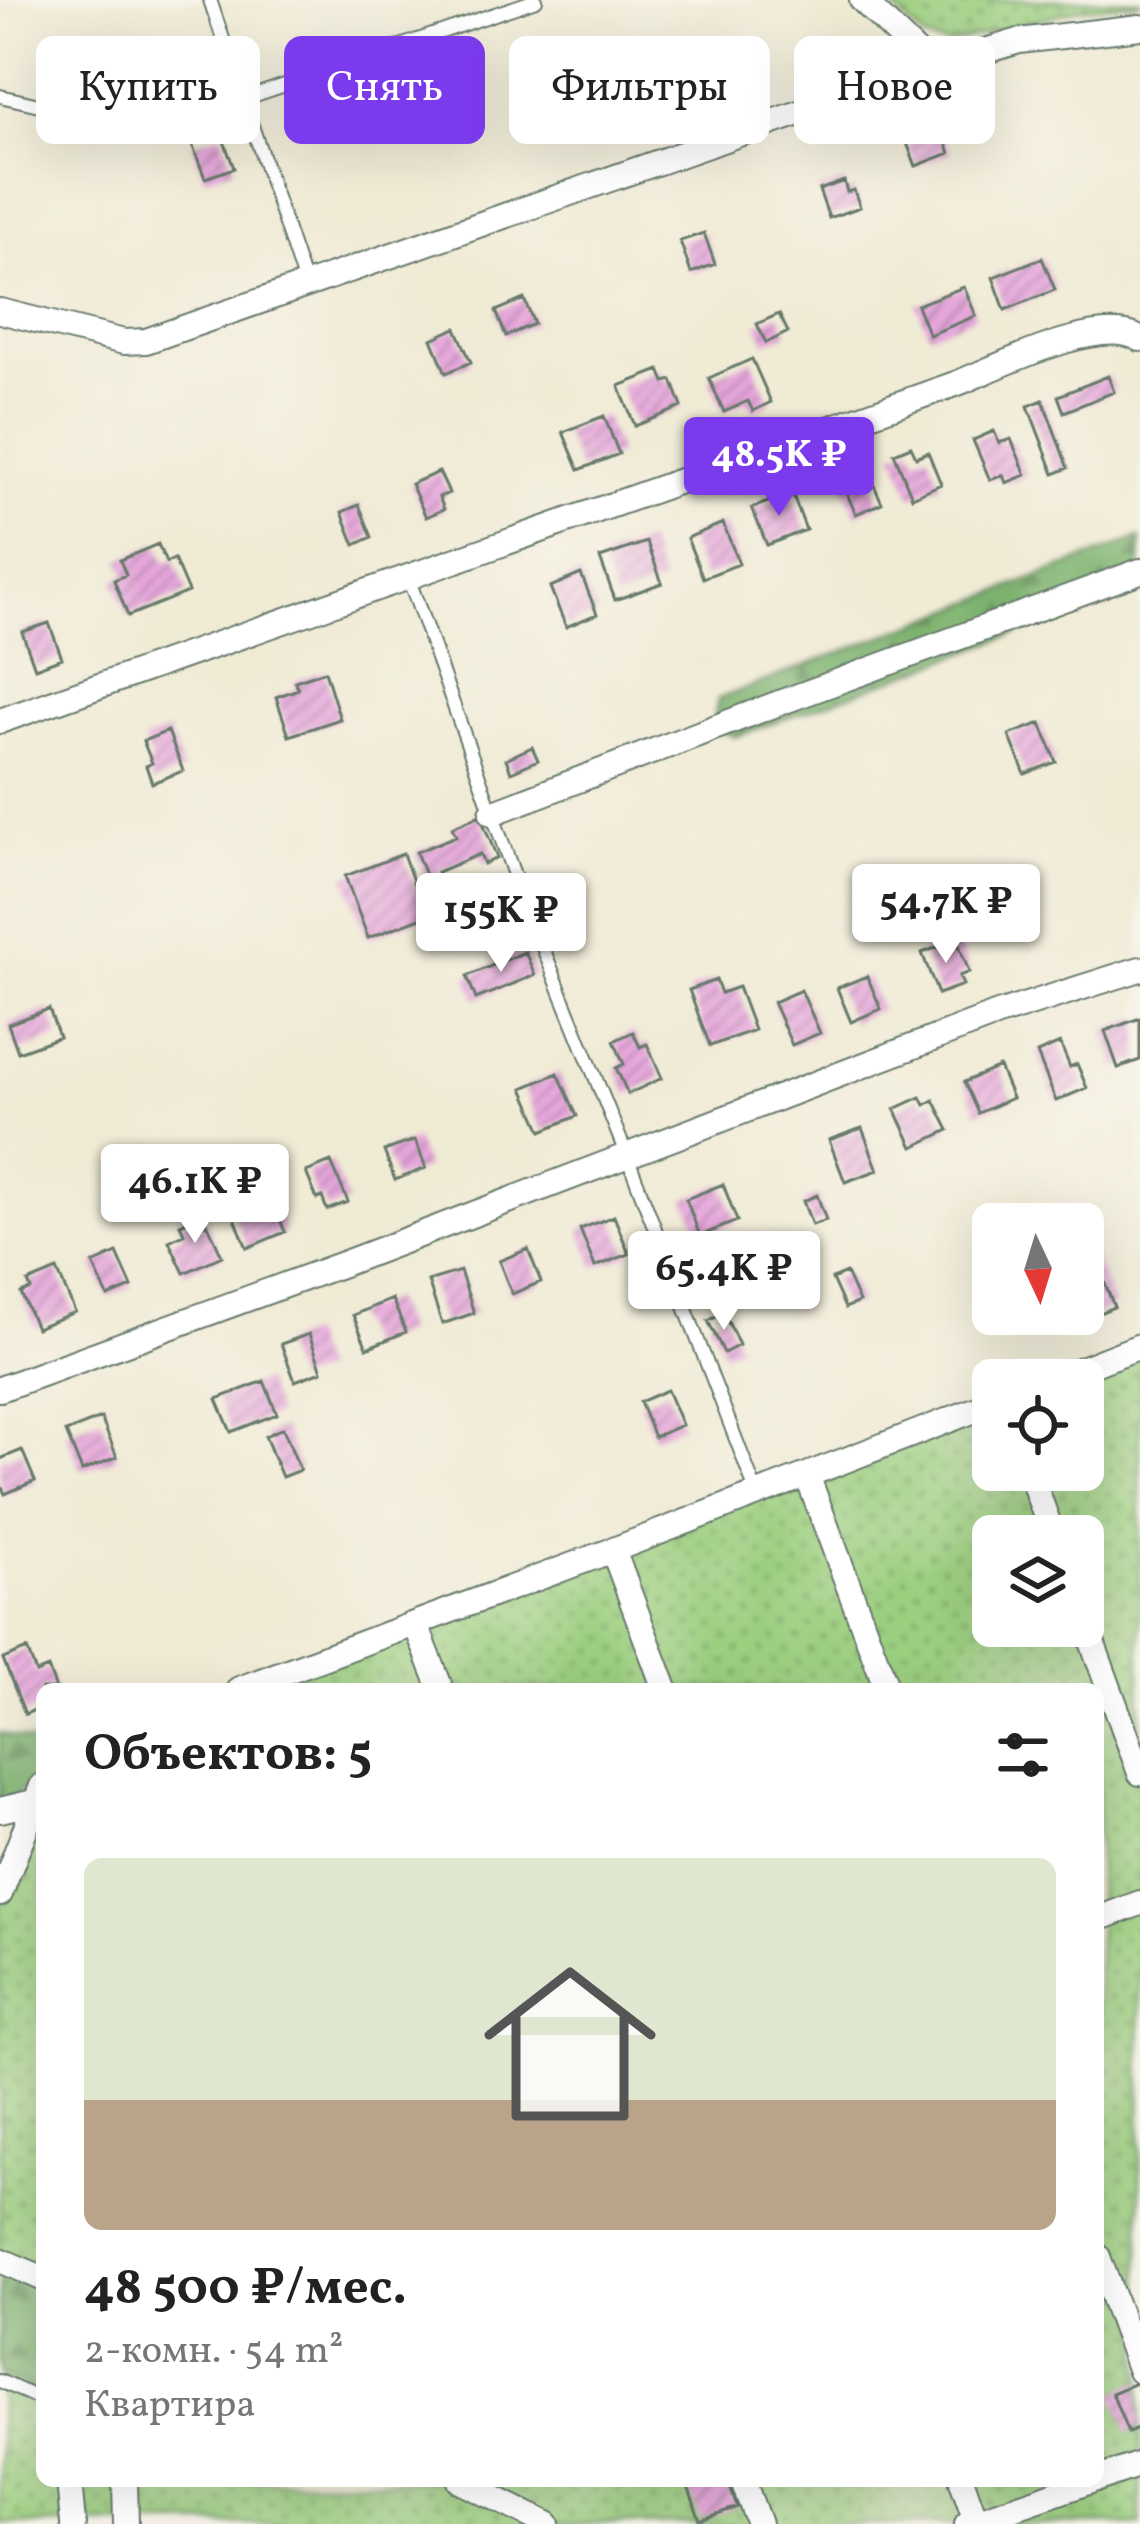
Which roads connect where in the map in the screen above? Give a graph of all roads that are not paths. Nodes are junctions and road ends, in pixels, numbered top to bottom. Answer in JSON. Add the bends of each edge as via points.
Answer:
{"nodes":[{"id":1,"x":210,"y":0,"type":"edge"},
{"id":2,"x":536,"y":0,"type":"edge"},
{"id":3,"x":862,"y":0,"type":"edge"},
{"id":4,"x":1140,"y":27,"type":"edge"},
{"id":5,"x":222,"y":36,"type":"edge"},
{"id":6,"x":899,"y":36,"type":"edge"},
{"id":7,"x":995,"y":48,"type":"edge"},
{"id":8,"x":260,"y":95,"type":"edge"},
{"id":9,"x":0,"y":96,"type":"edge"},
{"id":10,"x":36,"y":104,"type":"edge"},
{"id":11,"x":794,"y":114,"type":"edge"},
{"id":12,"x":259,"y":144,"type":"edge"},
{"id":13,"x":305,"y":284,"type":"junction"},
{"id":14,"x":0,"y":310,"type":"edge"},
{"id":15,"x":1140,"y":339,"type":"edge"},
{"id":16,"x":1140,"y":571,"type":"edge"},
{"id":17,"x":408,"y":578,"type":"junction"},
{"id":18,"x":0,"y":721,"type":"edge"},
{"id":19,"x":492,"y":813,"type":"junction"},
{"id":20,"x":1140,"y":969,"type":"edge"},
{"id":21,"x":627,"y":1156,"type":"junction"},
{"id":22,"x":1140,"y":1346,"type":"edge"},
{"id":23,"x":1104,"y":1360,"type":"edge"},
{"id":24,"x":0,"y":1389,"type":"edge"},
{"id":25,"x":972,"y":1411,"type":"edge"},
{"id":26,"x":807,"y":1475,"type":"junction"},
{"id":27,"x":758,"y":1495,"type":"junction"},
{"id":28,"x":613,"y":1550,"type":"junction"},
{"id":29,"x":416,"y":1624,"type":"junction"},
{"id":30,"x":1094,"y":1647,"type":"edge"},
{"id":31,"x":255,"y":1683,"type":"edge"},
{"id":32,"x":439,"y":1683,"type":"edge"},
{"id":33,"x":663,"y":1683,"type":"edge"},
{"id":34,"x":885,"y":1683,"type":"edge"},
{"id":35,"x":1140,"y":1773,"type":"edge"},
{"id":36,"x":36,"y":1804,"type":"edge"},
{"id":37,"x":0,"y":1810,"type":"edge"},
{"id":38,"x":36,"y":1811,"type":"edge"},
{"id":39,"x":0,"y":1894,"type":"edge"},
{"id":40,"x":1140,"y":1904,"type":"edge"},
{"id":41,"x":1104,"y":1917,"type":"edge"},
{"id":42,"x":0,"y":2260,"type":"edge"},
{"id":43,"x":1104,"y":2273,"type":"edge"},
{"id":44,"x":36,"y":2275,"type":"edge"},
{"id":45,"x":1140,"y":2371,"type":"edge"},
{"id":46,"x":0,"y":2380,"type":"edge"},
{"id":47,"x":36,"y":2397,"type":"edge"},
{"id":48,"x":1140,"y":2464,"type":"edge"},
{"id":49,"x":1104,"y":2477,"type":"edge"},
{"id":50,"x":70,"y":2487,"type":"edge"},
{"id":51,"x":125,"y":2487,"type":"edge"},
{"id":52,"x":472,"y":2487,"type":"edge"},
{"id":53,"x":510,"y":2487,"type":"edge"},
{"id":54,"x":745,"y":2487,"type":"edge"},
{"id":55,"x":963,"y":2487,"type":"edge"},
{"id":56,"x":1074,"y":2487,"type":"edge"},
{"id":57,"x":519,"y":2510,"type":"junction"},
{"id":58,"x":972,"y":2522,"type":"edge"},
{"id":59,"x":73,"y":2524,"type":"edge"},
{"id":60,"x":126,"y":2524,"type":"edge"},
{"id":61,"x":547,"y":2524,"type":"edge"},
{"id":62,"x":759,"y":2524,"type":"edge"}],
"edges":[{"from":1,"to":5,"type":"lane"},
{"from":2,"to":8,"type":"lane"},
{"from":3,"to":6,"type":"street"},
{"from":4,"to":7,"type":"street"},
{"from":9,"to":10,"type":"lane"},
{"from":11,"to":13,"type":"street"},
{"from":12,"to":13,"type":"lane"},
{"from":13,"to":14,"type":"street","via":[[146,341]]},
{"from":15,"to":17,"type":"street","via":[[1106,331],[1075,338]]},
{"from":16,"to":19,"type":"street"},
{"from":17,"to":18,"type":"street"},
{"from":17,"to":19,"type":"lane"},
{"from":19,"to":21,"type":"lane"},
{"from":20,"to":21,"type":"street","via":[[998,1014]]},
{"from":21,"to":24,"type":"street"},
{"from":21,"to":27,"type":"lane"},
{"from":22,"to":23,"type":"street"},
{"from":25,"to":26,"type":"street"},
{"from":26,"to":27,"type":"street"},
{"from":26,"to":34,"type":"street"},
{"from":27,"to":28,"type":"street"},
{"from":28,"to":29,"type":"street"},
{"from":28,"to":33,"type":"street"},
{"from":29,"to":31,"type":"street"},
{"from":29,"to":32,"type":"street"},
{"from":30,"to":35,"type":"street"},
{"from":36,"to":37,"type":"street"},
{"from":38,"to":39,"type":"street"},
{"from":40,"to":41,"type":"street"},
{"from":42,"to":44,"type":"street"},
{"from":43,"to":45,"type":"street"},
{"from":46,"to":47,"type":"lane"},
{"from":48,"to":49,"type":"street"},
{"from":50,"to":59,"type":"street"},
{"from":51,"to":60,"type":"street"},
{"from":52,"to":57,"type":"street"},
{"from":53,"to":57,"type":"street"},
{"from":54,"to":62,"type":"street"},
{"from":55,"to":58,"type":"street"},
{"from":56,"to":58,"type":"street"},
{"from":57,"to":61,"type":"street"}]}
